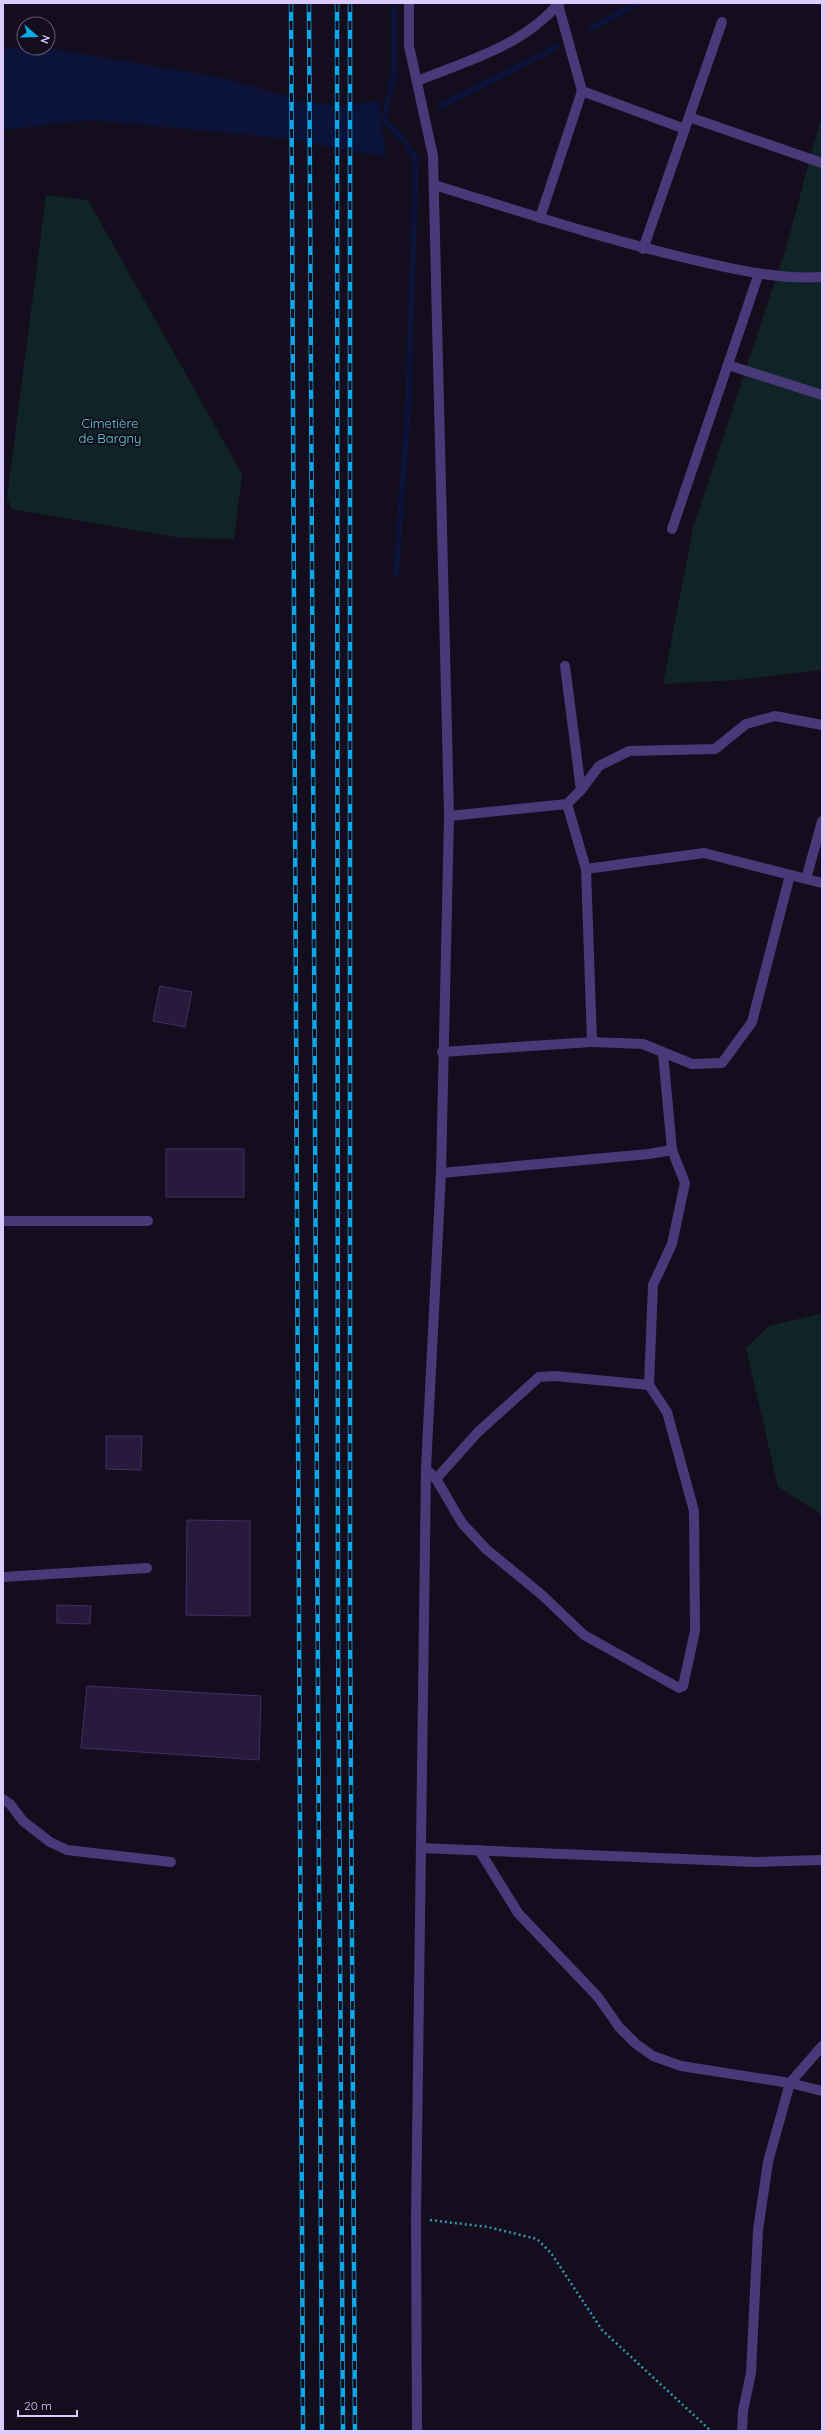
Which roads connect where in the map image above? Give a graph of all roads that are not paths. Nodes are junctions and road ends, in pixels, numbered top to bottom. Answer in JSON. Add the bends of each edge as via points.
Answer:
{"nodes":[{"id":1,"x":409,"y":3,"type":"edge"},
{"id":2,"x":558,"y":4,"type":"edge"},
{"id":3,"x":722,"y":22,"type":"dead end"},
{"id":4,"x":417,"y":81,"type":"junction"},
{"id":5,"x":582,"y":91,"type":"junction"},
{"id":6,"x":689,"y":117,"type":"junction"},
{"id":7,"x":685,"y":129,"type":"junction"},
{"id":8,"x":822,"y":163,"type":"edge"},
{"id":9,"x":434,"y":185,"type":"junction"},
{"id":10,"x":540,"y":218,"type":"junction"},
{"id":11,"x":643,"y":248,"type":"junction"},
{"id":12,"x":759,"y":273,"type":"junction"},
{"id":13,"x":822,"y":277,"type":"edge"},
{"id":14,"x":728,"y":365,"type":"junction"},
{"id":15,"x":822,"y":395,"type":"edge"},
{"id":16,"x":672,"y":529,"type":"dead end"},
{"id":17,"x":565,"y":666,"type":"dead end"},
{"id":18,"x":822,"y":725,"type":"edge"},
{"id":19,"x":581,"y":790,"type":"junction"},
{"id":20,"x":567,"y":804,"type":"junction"},
{"id":21,"x":449,"y":816,"type":"junction"},
{"id":22,"x":822,"y":821,"type":"edge"},
{"id":23,"x":586,"y":869,"type":"junction"},
{"id":24,"x":790,"y":875,"type":"junction"},
{"id":25,"x":806,"y":879,"type":"junction"},
{"id":26,"x":822,"y":883,"type":"edge"},
{"id":27,"x":592,"y":1042,"type":"junction"},
{"id":28,"x":442,"y":1052,"type":"junction"},
{"id":29,"x":663,"y":1053,"type":"junction"},
{"id":30,"x":672,"y":1150,"type":"junction"},
{"id":31,"x":441,"y":1173,"type":"junction"},
{"id":32,"x":3,"y":1221,"type":"edge"},
{"id":33,"x":148,"y":1221,"type":"dead end"},
{"id":34,"x":649,"y":1385,"type":"junction"},
{"id":35,"x":426,"y":1470,"type":"junction"},
{"id":36,"x":436,"y":1479,"type":"junction"},
{"id":37,"x":146,"y":1568,"type":"dead end"},
{"id":38,"x":3,"y":1577,"type":"edge"},
{"id":39,"x":3,"y":1798,"type":"edge"},
{"id":40,"x":421,"y":1848,"type":"junction"},
{"id":41,"x":479,"y":1850,"type":"junction"},
{"id":42,"x":822,"y":1860,"type":"edge"},
{"id":43,"x":171,"y":1862,"type":"dead end"},
{"id":44,"x":822,"y":2046,"type":"edge"},
{"id":45,"x":790,"y":2083,"type":"junction"},
{"id":46,"x":822,"y":2091,"type":"edge"},
{"id":47,"x":417,"y":2431,"type":"edge"},
{"id":48,"x":742,"y":2431,"type":"edge"}],
"edges":[{"from":1,"to":4,"type":"street","via":[[408,46]]},
{"from":2,"to":4,"type":"street","via":[[532,30],[512,42]]},
{"from":2,"to":5,"type":"street"},
{"from":3,"to":6,"type":"street"},
{"from":4,"to":9,"type":"street","via":[[433,156]]},
{"from":5,"to":7,"type":"street"},
{"from":5,"to":10,"type":"street"},
{"from":6,"to":7,"type":"street"},
{"from":6,"to":8,"type":"street"},
{"from":7,"to":11,"type":"street"},
{"from":9,"to":10,"type":"street"},
{"from":9,"to":21,"type":"street"},
{"from":10,"to":11,"type":"street"},
{"from":11,"to":12,"type":"street"},
{"from":12,"to":13,"type":"street","via":[[794,279]]},
{"from":12,"to":14,"type":"street"},
{"from":14,"to":15,"type":"street"},
{"from":14,"to":16,"type":"street"},
{"from":17,"to":19,"type":"street"},
{"from":18,"to":19,"type":"street","via":[[775,716],[746,724],[715,749],[629,751],[599,766]]},
{"from":19,"to":20,"type":"street"},
{"from":20,"to":21,"type":"street"},
{"from":20,"to":23,"type":"street"},
{"from":21,"to":28,"type":"street"},
{"from":22,"to":25,"type":"street"},
{"from":23,"to":24,"type":"street","via":[[704,853]]},
{"from":23,"to":27,"type":"street"},
{"from":24,"to":25,"type":"street"},
{"from":24,"to":29,"type":"street","via":[[752,1022],[744,1034],[722,1063],[692,1064]]},
{"from":25,"to":26,"type":"street"},
{"from":27,"to":28,"type":"street"},
{"from":27,"to":29,"type":"street","via":[[643,1044]]},
{"from":28,"to":31,"type":"street"},
{"from":29,"to":30,"type":"street"},
{"from":30,"to":31,"type":"street"},
{"from":30,"to":34,"type":"street","via":[[685,1183],[672,1244],[653,1285]]},
{"from":31,"to":35,"type":"street"},
{"from":32,"to":33,"type":"street"},
{"from":34,"to":36,"type":"street","via":[[555,1376],[539,1377],[478,1432]]},
{"from":34,"to":36,"type":"street","via":[[667,1412],[694,1511],[695,1631],[683,1686],[679,1688],[584,1635],[542,1595],[486,1549],[462,1523]]},
{"from":35,"to":36,"type":"street"},
{"from":35,"to":40,"type":"street"},
{"from":37,"to":38,"type":"street"},
{"from":39,"to":43,"type":"street","via":[[23,1821],[50,1842],[67,1850]]},
{"from":40,"to":41,"type":"street"},
{"from":40,"to":47,"type":"street","via":[[416,2218]]},
{"from":41,"to":42,"type":"street","via":[[756,1862]]},
{"from":41,"to":45,"type":"street","via":[[518,1913],[598,1997],[619,2027],[636,2044],[654,2056],[681,2066]]},
{"from":44,"to":45,"type":"street"},
{"from":45,"to":46,"type":"street"},
{"from":45,"to":48,"type":"street","via":[[768,2162],[758,2230],[752,2373],[743,2411]]}]}
